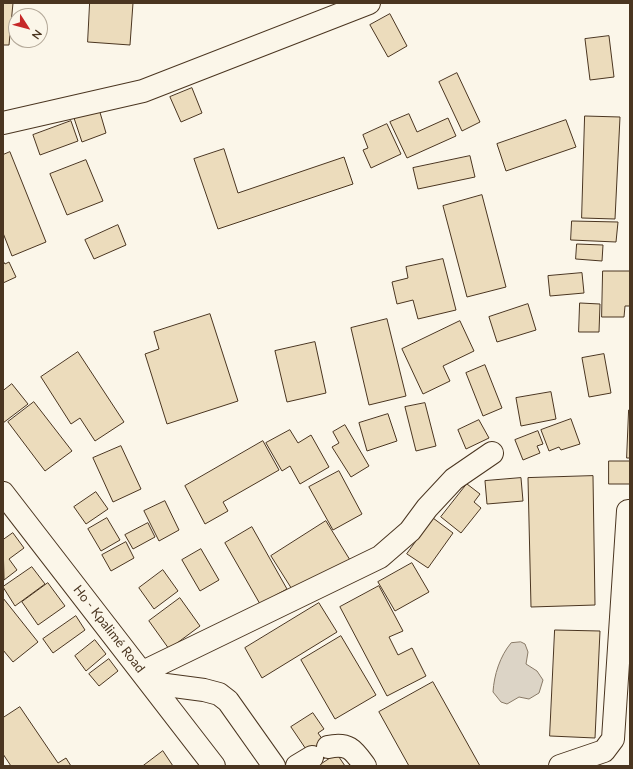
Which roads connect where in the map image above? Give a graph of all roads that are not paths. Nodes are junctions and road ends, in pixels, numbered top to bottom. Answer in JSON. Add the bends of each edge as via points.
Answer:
{"nodes":[{"id":1,"x":369,"y":3,"type":"edge"},
{"id":2,"x":3,"y":123,"type":"edge"},
{"id":3,"x":492,"y":453,"type":"dead end"},
{"id":4,"x":3,"y":493,"type":"edge"},
{"id":5,"x":628,"y":511,"type":"dead end"},
{"id":6,"x":147,"y":677,"type":"junction"},
{"id":7,"x":312,"y":757,"type":"edge"},
{"id":8,"x":214,"y":766,"type":"edge"},
{"id":9,"x":274,"y":766,"type":"edge"},
{"id":10,"x":365,"y":766,"type":"edge"},
{"id":11,"x":560,"y":766,"type":"edge"}],
"edges":[{"from":1,"to":2,"type":"street","via":[[144,91]]},
{"from":3,"to":6,"type":"street","via":[[454,479],[410,531],[380,557]]},
{"from":4,"to":6,"type":"street","name":"Ho - Kpalimé Road"},
{"from":5,"to":11,"type":"street","via":[[613,739],[604,751]]},
{"from":6,"to":8,"type":"street","name":"Ho - Kpalimé Road"},
{"from":6,"to":9,"type":"street","via":[[219,694],[228,701]]},
{"from":7,"to":10,"type":"street","via":[[338,745],[353,750]]}]}
